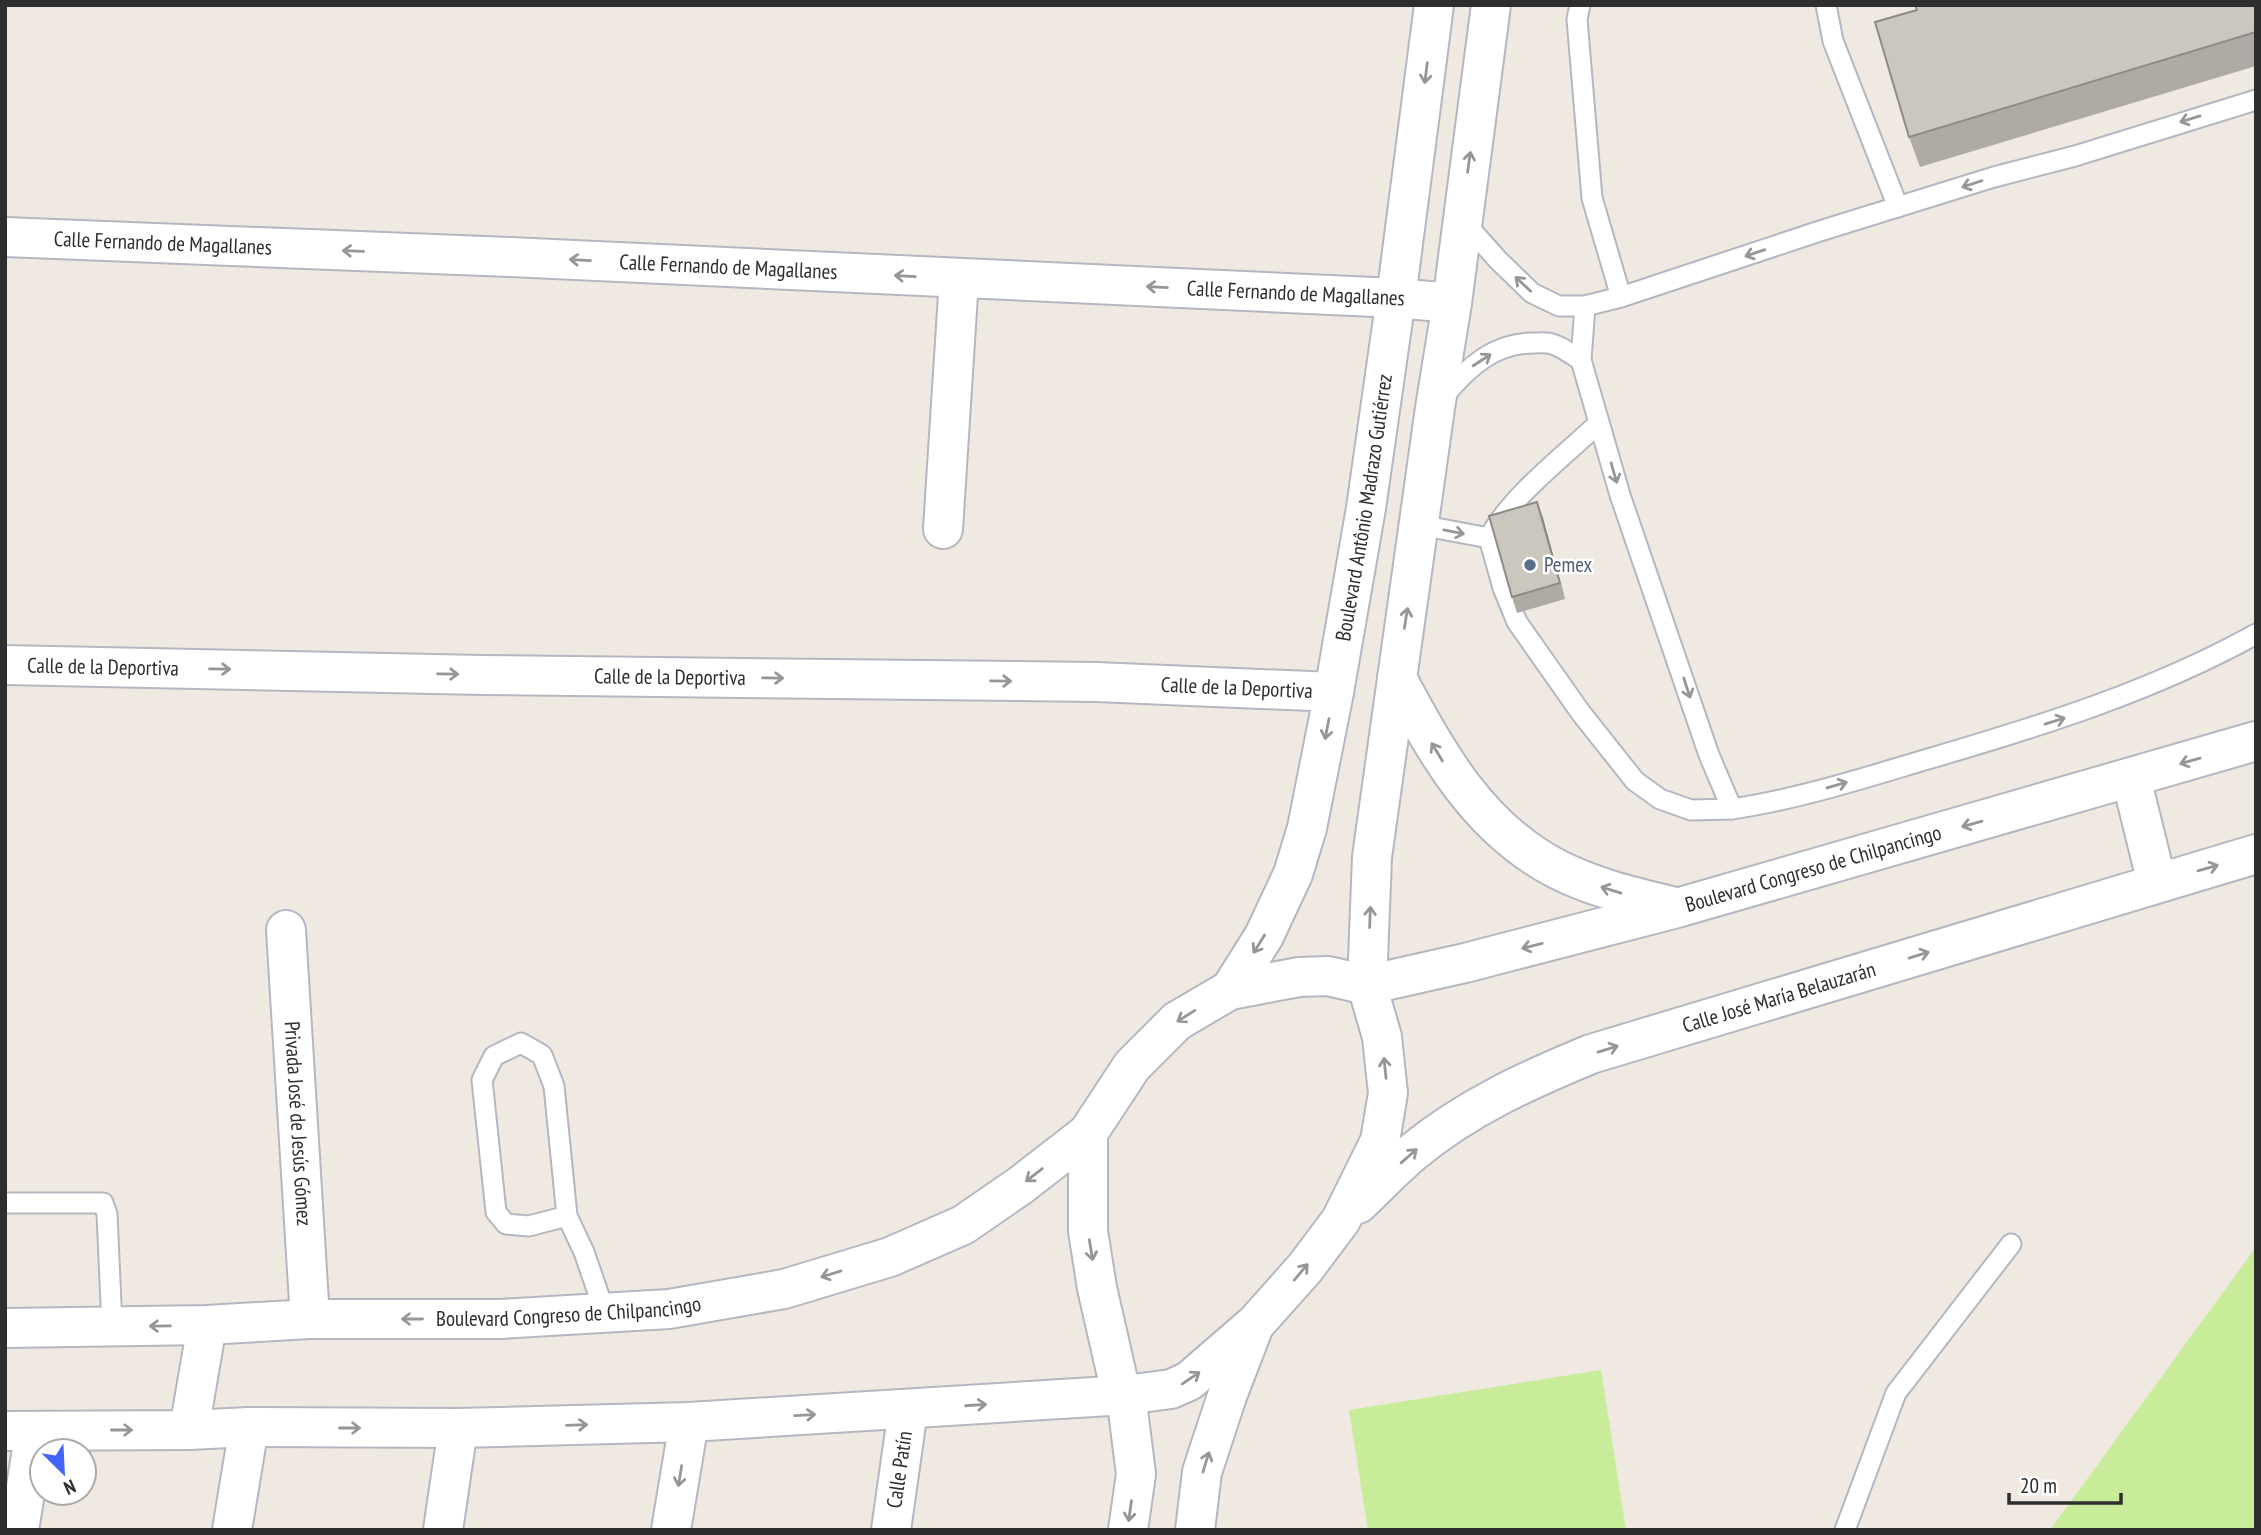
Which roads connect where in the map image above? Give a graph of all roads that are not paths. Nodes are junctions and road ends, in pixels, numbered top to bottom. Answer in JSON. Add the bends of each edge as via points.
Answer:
{"nodes":[{"id":1,"x":1434,"y":5,"type":"edge"},
{"id":2,"x":1491,"y":5,"type":"edge"},
{"id":3,"x":1580,"y":5,"type":"edge"},
{"id":4,"x":1826,"y":5,"type":"edge"},
{"id":5,"x":2256,"y":100,"type":"edge"},
{"id":6,"x":1898,"y":207,"type":"junction"},
{"id":7,"x":1461,"y":219,"type":"junction"},
{"id":8,"x":5,"y":237,"type":"edge"},
{"id":9,"x":959,"y":279,"type":"junction"},
{"id":10,"x":1621,"y":297,"type":"junction"},
{"id":11,"x":1396,"y":298,"type":"junction"},
{"id":12,"x":1452,"y":303,"type":"junction"},
{"id":13,"x":1585,"y":306,"type":"junction"},
{"id":14,"x":1581,"y":360,"type":"junction"},
{"id":15,"x":1435,"y":408,"type":"junction"},
{"id":16,"x":1599,"y":423,"type":"junction"},
{"id":17,"x":1420,"y":525,"type":"junction"},
{"id":18,"x":943,"y":529,"type":"dead end"},
{"id":19,"x":1489,"y":538,"type":"junction"},
{"id":20,"x":2256,"y":634,"type":"edge"},
{"id":21,"x":5,"y":665,"type":"edge"},
{"id":22,"x":1397,"y":678,"type":"junction"},
{"id":23,"x":1334,"y":692,"type":"junction"},
{"id":24,"x":2256,"y":741,"type":"edge"},
{"id":25,"x":2131,"y":778,"type":"junction"},
{"id":26,"x":1732,"y":809,"type":"junction"},
{"id":27,"x":2256,"y":854,"type":"edge"},
{"id":28,"x":2157,"y":883,"type":"junction"},
{"id":29,"x":1677,"y":908,"type":"junction"},
{"id":30,"x":286,"y":930,"type":"dead end"},
{"id":31,"x":1367,"y":985,"type":"junction"},
{"id":32,"x":1230,"y":990,"type":"junction"},
{"id":33,"x":1088,"y":1133,"type":"junction"},
{"id":34,"x":5,"y":1203,"type":"edge"},
{"id":35,"x":567,"y":1216,"type":"junction"},
{"id":36,"x":1341,"y":1220,"type":"junction"},
{"id":37,"x":2011,"y":1244,"type":"dead end"},
{"id":38,"x":605,"y":1313,"type":"junction"},
{"id":39,"x":310,"y":1319,"type":"junction"},
{"id":40,"x":1256,"y":1323,"type":"junction"},
{"id":41,"x":207,"y":1325,"type":"junction"},
{"id":42,"x":112,"y":1326,"type":"junction"},
{"id":43,"x":5,"y":1328,"type":"edge"},
{"id":44,"x":1126,"y":1395,"type":"junction"},
{"id":45,"x":908,"y":1410,"type":"junction"},
{"id":46,"x":689,"y":1422,"type":"junction"},
{"id":47,"x":249,"y":1427,"type":"junction"},
{"id":48,"x":458,"y":1428,"type":"junction"},
{"id":49,"x":189,"y":1430,"type":"junction"},
{"id":50,"x":20,"y":1431,"type":"edge"},
{"id":51,"x":19,"y":1530,"type":"edge"},
{"id":52,"x":232,"y":1530,"type":"edge"},
{"id":53,"x":443,"y":1530,"type":"edge"},
{"id":54,"x":671,"y":1530,"type":"edge"},
{"id":55,"x":891,"y":1530,"type":"edge"},
{"id":56,"x":1128,"y":1530,"type":"edge"},
{"id":57,"x":1195,"y":1530,"type":"edge"},
{"id":58,"x":1845,"y":1530,"type":"edge"}],
"edges":[{"from":1,"to":11,"type":"street","name":"Boulevard Antônio Madrazo Gutiérrez","one_way":true},
{"from":7,"to":2,"type":"street","one_way":true},
{"from":3,"to":10,"type":"lane","via":[[1577,19],[1592,198]]},
{"from":4,"to":6,"type":"lane","via":[[1833,41]]},
{"from":5,"to":6,"type":"lane","one_way":true},
{"from":6,"to":10,"type":"lane","one_way":true},
{"from":7,"to":12,"type":"street"},
{"from":13,"to":7,"type":"lane","one_way":true,"via":[[1559,306],[1532,293]]},
{"from":9,"to":8,"type":"street","name":"Calle Fernando de Magallanes","one_way":true},
{"from":11,"to":9,"type":"street","name":"Calle Fernando de Magallanes","one_way":true},
{"from":9,"to":18,"type":"street"},
{"from":10,"to":13,"type":"lane"},
{"from":11,"to":12,"type":"street","name":"Calle Fernando de Magallanes"},
{"from":11,"to":23,"type":"street","name":"Boulevard Antônio Madrazo Gutiérrez"},
{"from":12,"to":15,"type":"street"},
{"from":13,"to":14,"type":"lane"},
{"from":15,"to":14,"type":"lane","one_way":true,"via":[[1464,372],[1502,348],[1552,344]]},
{"from":14,"to":16,"type":"lane"},
{"from":15,"to":17,"type":"street"},
{"from":16,"to":19,"type":"lane","via":[[1512,507]]},
{"from":16,"to":26,"type":"lane","one_way":true,"via":[[1709,755]]},
{"from":17,"to":19,"type":"lane","one_way":true},
{"from":22,"to":17,"type":"street","one_way":true},
{"from":19,"to":26,"type":"lane","via":[[1517,622],[1635,780],[1660,799],[1691,810]]},
{"from":26,"to":20,"type":"lane","one_way":true,"via":[[1771,803],[2072,715],[2145,687]]},
{"from":21,"to":23,"type":"street","name":"Calle de la Deportiva","one_way":true,"via":[[1096,682]]},
{"from":29,"to":22,"type":"street","one_way":true,"via":[[1594,885],[1521,847],[1465,791],[1440,757]]},
{"from":31,"to":22,"type":"street","one_way":true,"via":[[1372,857]]},
{"from":23,"to":32,"type":"street","name":"Boulevard Antônio Madrazo Gutiérrez","one_way":true,"via":[[1307,828],[1293,874],[1264,936]]},
{"from":24,"to":25,"type":"street","name":"Boulevard Congreso de Chilpancingo","one_way":true},
{"from":25,"to":28,"type":"street"},
{"from":25,"to":29,"type":"street","name":"Boulevard Congreso de Chilpancingo","one_way":true},
{"from":28,"to":27,"type":"street","name":"Calle José María Belauzarán","one_way":true},
{"from":36,"to":28,"type":"street","name":"Calle José María Belauzarán","one_way":true,"via":[[1414,1152],[1463,1117],[1519,1084],[1579,1059]]},
{"from":29,"to":31,"type":"street","name":"Boulevard Congreso de Chilpancingo","one_way":true},
{"from":30,"to":39,"type":"street","name":"Privada José de Jesús Gómez"},
{"from":31,"to":32,"type":"street","via":[[1328,976],[1299,977]]},
{"from":36,"to":31,"type":"street","one_way":true,"via":[[1380,1141],[1388,1093],[1382,1037]]},
{"from":32,"to":33,"type":"street","one_way":true,"via":[[1177,1021],[1132,1066]]},
{"from":33,"to":38,"type":"street","name":"Boulevard Congreso de Chilpancingo","one_way":true,"via":[[963,1224],[890,1257],[784,1289],[669,1309]]},
{"from":33,"to":44,"type":"street","one_way":true,"via":[[1088,1231],[1118,1380]]},
{"from":34,"to":42,"type":"lane","via":[[103,1203]]},
{"from":35,"to":35,"type":"lane","via":[[554,1086],[542,1055],[521,1043],[494,1056],[482,1080],[495,1212],[506,1224],[529,1226]]},
{"from":35,"to":38,"type":"lane"},
{"from":40,"to":36,"type":"street","one_way":true},
{"from":37,"to":58,"type":"lane","via":[[1896,1393]]},
{"from":38,"to":39,"type":"street","name":"Boulevard Congreso de Chilpancingo","one_way":true,"via":[[500,1319]]},
{"from":39,"to":41,"type":"street","name":"Boulevard Congreso de Chilpancingo"},
{"from":44,"to":40,"type":"street","one_way":true,"via":[[1171,1390],[1189,1381]]},
{"from":57,"to":40,"type":"street","one_way":true,"via":[[1202,1472]]},
{"from":41,"to":42,"type":"street","name":"Boulevard Congreso de Chilpancingo","one_way":true},
{"from":41,"to":49,"type":"street"},
{"from":42,"to":43,"type":"street","name":"Boulevard Congreso de Chilpancingo"},
{"from":45,"to":44,"type":"street","one_way":true},
{"from":44,"to":56,"type":"street","one_way":true,"via":[[1136,1474]]},
{"from":46,"to":45,"type":"street","one_way":true},
{"from":45,"to":55,"type":"street","name":"Calle Patín"},
{"from":48,"to":46,"type":"street","one_way":true},
{"from":46,"to":54,"type":"street","one_way":true},
{"from":47,"to":48,"type":"street","one_way":true},
{"from":47,"to":49,"type":"street"},
{"from":47,"to":52,"type":"street"},
{"from":48,"to":53,"type":"street"},
{"from":50,"to":49,"type":"street","one_way":true},
{"from":50,"to":51,"type":"street"}]}
